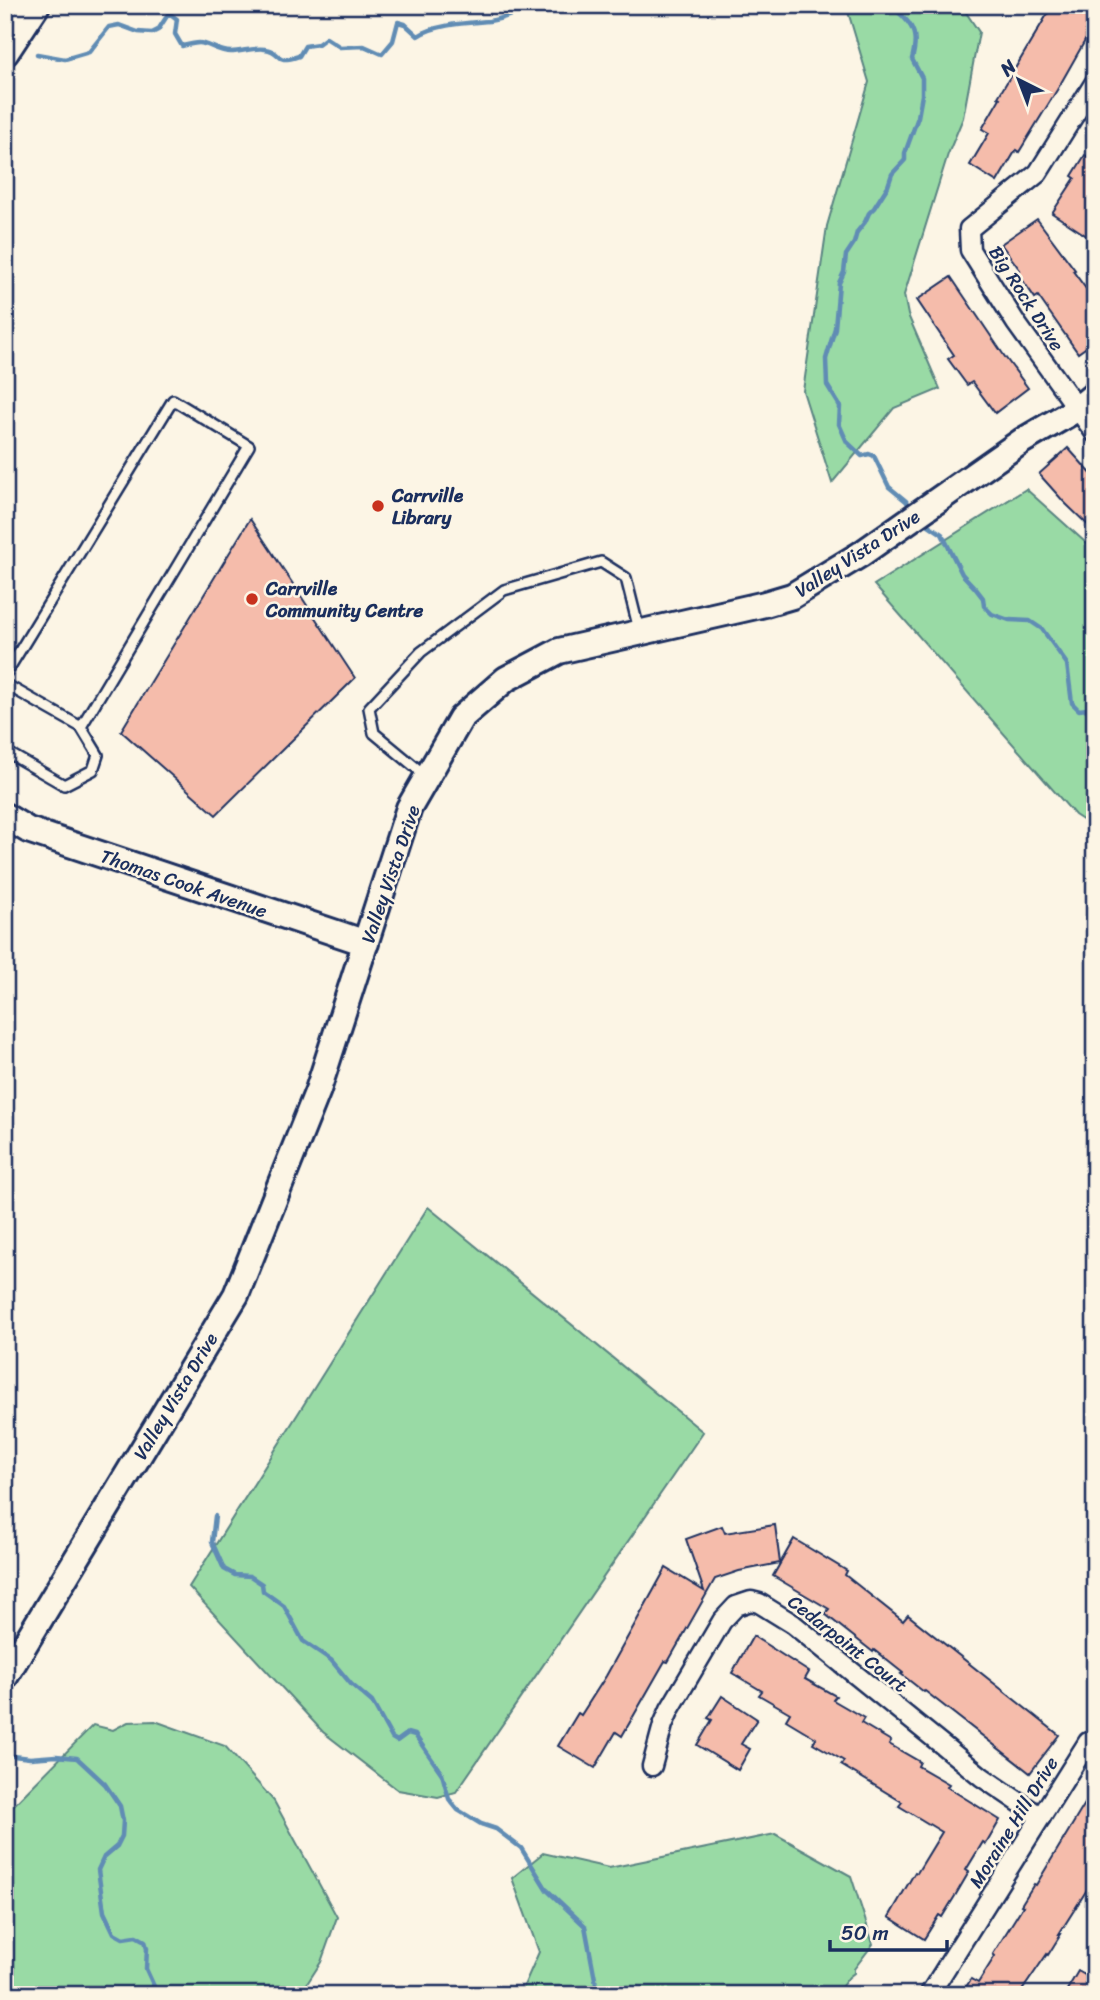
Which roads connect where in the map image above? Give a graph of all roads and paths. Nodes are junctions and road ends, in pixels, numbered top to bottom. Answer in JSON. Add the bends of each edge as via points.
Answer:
{"nodes":[{"id":1,"x":36,"y":5,"type":"edge"},
{"id":2,"x":5,"y":52,"type":"edge"},
{"id":3,"x":1095,"y":82,"type":"edge"},
{"id":4,"x":1086,"y":402,"type":"edge"},
{"id":5,"x":1095,"y":433,"type":"edge"},
{"id":6,"x":640,"y":632,"type":"junction"},
{"id":7,"x":5,"y":675,"type":"edge"},
{"id":8,"x":5,"y":684,"type":"edge"},
{"id":9,"x":81,"y":727,"type":"junction"},
{"id":10,"x":5,"y":751,"type":"edge"},
{"id":11,"x":427,"y":777,"type":"junction"},
{"id":12,"x":5,"y":816,"type":"edge"},
{"id":13,"x":366,"y":943,"type":"junction"},
{"id":14,"x":5,"y":1677,"type":"edge"},
{"id":15,"x":1088,"y":1742,"type":"dead end"},
{"id":16,"x":652,"y":1766,"type":"dead end"},
{"id":17,"x":1041,"y":1817,"type":"junction"},
{"id":18,"x":929,"y":1995,"type":"edge"}],
"edges":[{"from":1,"to":2,"type":"main road"},
{"from":3,"to":4,"type":"street","name":"Big Rock Drive","via":[[1038,173],[969,229],[970,250],[1016,323]]},
{"from":4,"to":5,"type":"street"},
{"from":4,"to":6,"type":"street","name":"Valley Vista Drive","via":[[792,596]]},
{"from":6,"to":11,"type":"street","name":"Valley Vista Drive","via":[[559,652],[506,679],[461,718]]},
{"from":6,"to":11,"type":"lane","via":[[626,578],[601,562],[504,590],[421,652],[369,708],[374,733]]},
{"from":7,"to":9,"type":"lane","via":[[173,400],[248,446]]},
{"from":8,"to":9,"type":"lane"},
{"from":9,"to":10,"type":"lane","via":[[98,755],[93,770],[64,785]]},
{"from":11,"to":13,"type":"street","name":"Valley Vista Drive","via":[[409,808]]},
{"from":12,"to":13,"type":"street","name":"Thomas Cook Avenue","via":[[28,830]]},
{"from":13,"to":14,"type":"street","name":"Valley Vista Drive","via":[[318,1090],[236,1295]]},
{"from":15,"to":17,"type":"street","name":"Moraine Hill Drive"},
{"from":16,"to":17,"type":"street","name":"Cedarpoint Court","via":[[670,1709],[722,1620],[736,1606],[751,1601],[793,1624],[982,1777]]},
{"from":17,"to":18,"type":"street","name":"Moraine Hill Drive"}]}
